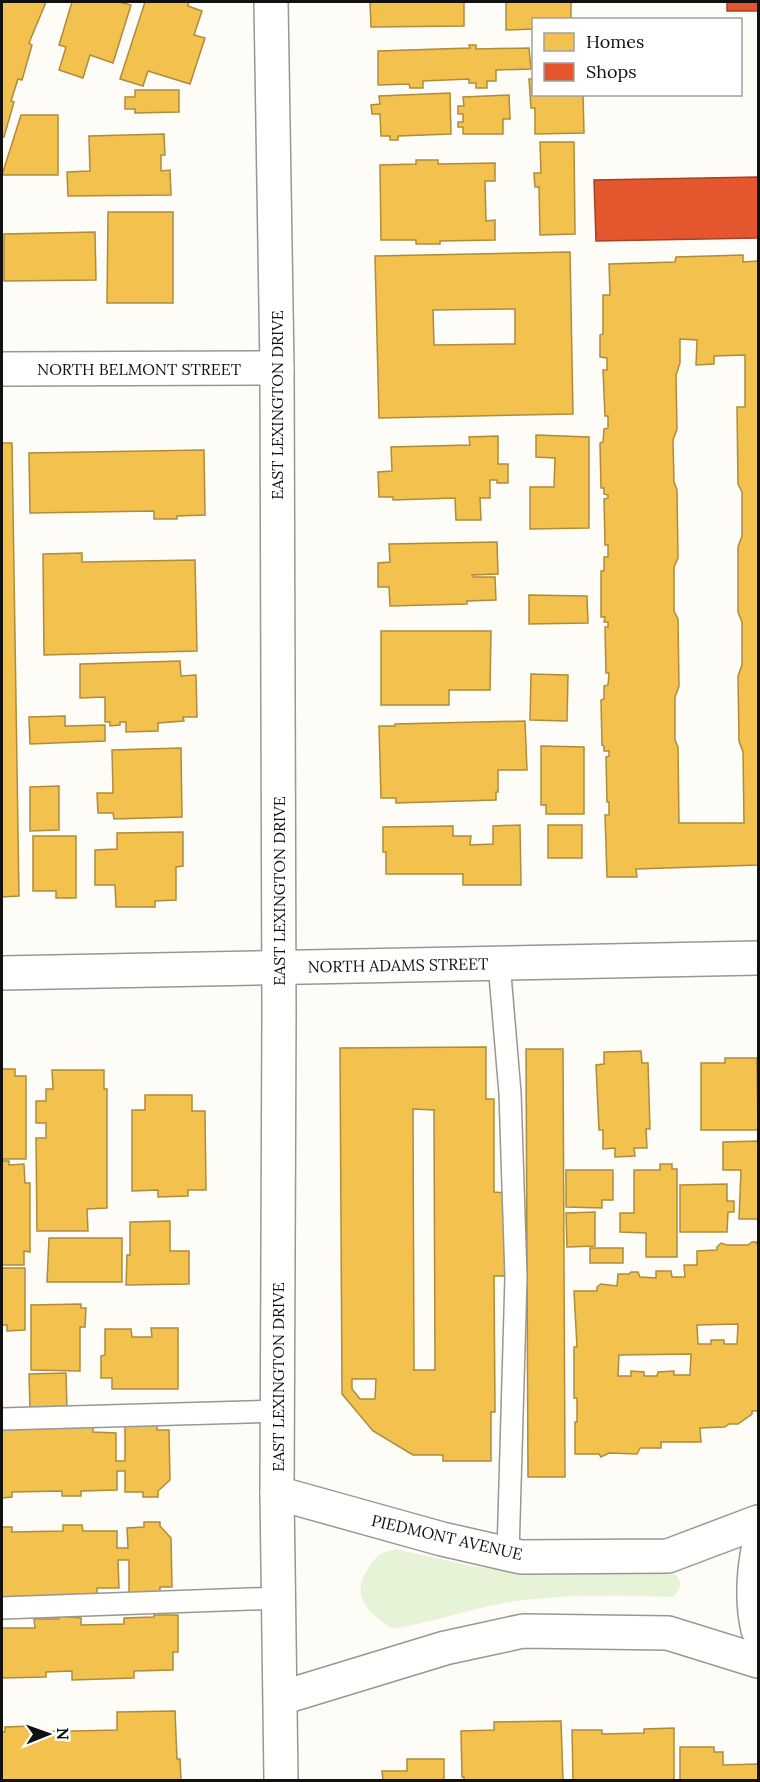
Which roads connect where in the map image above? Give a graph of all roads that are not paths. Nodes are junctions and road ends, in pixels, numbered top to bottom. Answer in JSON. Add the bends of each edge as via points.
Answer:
{"nodes":[{"id":1,"x":271,"y":2,"type":"edge"},
{"id":2,"x":277,"y":368,"type":"junction"},
{"id":3,"x":2,"y":369,"type":"edge"},
{"id":4,"x":759,"y":958,"type":"edge"},
{"id":5,"x":499,"y":963,"type":"junction"},
{"id":6,"x":279,"y":967,"type":"junction"},
{"id":7,"x":2,"y":973,"type":"edge"},
{"id":8,"x":278,"y":1411,"type":"junction"},
{"id":9,"x":2,"y":1419,"type":"edge"},
{"id":10,"x":277,"y":1493,"type":"junction"},
{"id":11,"x":759,"y":1522,"type":"edge"},
{"id":12,"x":759,"y":1550,"type":"edge"},
{"id":13,"x":508,"y":1554,"type":"junction"},
{"id":14,"x":279,"y":1598,"type":"junction"},
{"id":15,"x":2,"y":1608,"type":"edge"},
{"id":16,"x":759,"y":1630,"type":"edge"},
{"id":17,"x":759,"y":1661,"type":"edge"},
{"id":18,"x":280,"y":1698,"type":"junction"},
{"id":19,"x":281,"y":1780,"type":"edge"}],
"edges":[{"from":1,"to":2,"type":"street","name":"EAST LEXINGTON DRIVE"},
{"from":2,"to":3,"type":"street","name":"NORTH BELMONT STREET"},
{"from":2,"to":6,"type":"street","name":"EAST LEXINGTON DRIVE"},
{"from":4,"to":5,"type":"street","name":"NORTH ADAMS STREET"},
{"from":5,"to":6,"type":"street","name":"NORTH ADAMS STREET"},
{"from":5,"to":13,"type":"lane","via":[[510,1093],[516,1277]]},
{"from":6,"to":7,"type":"street","name":"NORTH ADAMS STREET"},
{"from":6,"to":8,"type":"street","name":"EAST LEXINGTON DRIVE"},
{"from":8,"to":9,"type":"lane"},
{"from":8,"to":10,"type":"street","name":"EAST LEXINGTON DRIVE"},
{"from":10,"to":13,"type":"street","name":"PIEDMONT AVENUE"},
{"from":10,"to":14,"type":"street","name":"EAST LEXINGTON DRIVE"},
{"from":11,"to":13,"type":"street","name":"PIEDMONT AVENUE","via":[[668,1556]]},
{"from":12,"to":16,"type":"street","via":[[753,1589]]},
{"from":14,"to":15,"type":"lane"},
{"from":14,"to":18,"type":"street","name":"EAST LEXINGTON DRIVE"},
{"from":17,"to":18,"type":"street","via":[[668,1633],[523,1631],[445,1648]]},
{"from":18,"to":19,"type":"street","name":"EAST LEXINGTON DRIVE"}]}
